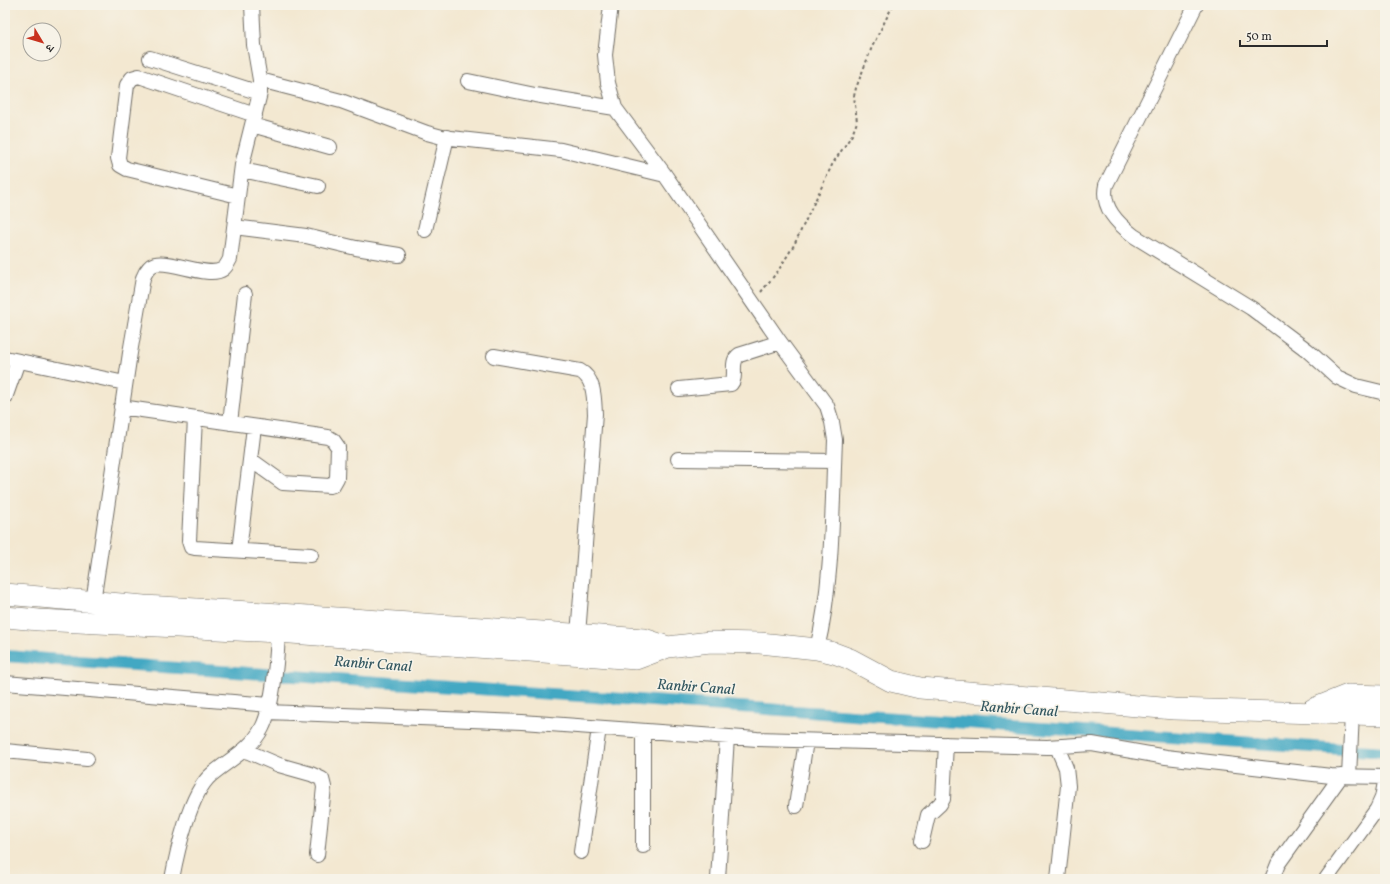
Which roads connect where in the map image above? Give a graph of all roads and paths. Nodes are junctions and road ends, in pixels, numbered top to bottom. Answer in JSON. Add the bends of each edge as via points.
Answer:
{"nodes":[{"id":1,"x":252,"y":5,"type":"edge"},
{"id":2,"x":611,"y":5,"type":"edge"},
{"id":3,"x":893,"y":5,"type":"edge"},
{"id":4,"x":1196,"y":5,"type":"edge"},
{"id":5,"x":150,"y":58,"type":"dead end"},
{"id":6,"x":468,"y":81,"type":"dead end"},
{"id":7,"x":260,"y":86,"type":"junction"},
{"id":8,"x":615,"y":108,"type":"junction"},
{"id":9,"x":253,"y":120,"type":"junction"},
{"id":10,"x":447,"y":137,"type":"junction"},
{"id":11,"x":330,"y":147,"type":"dead end"},
{"id":12,"x":242,"y":170,"type":"junction"},
{"id":13,"x":665,"y":175,"type":"junction"},
{"id":14,"x":318,"y":186,"type":"dead end"},
{"id":15,"x":238,"y":196,"type":"junction"},
{"id":16,"x":234,"y":227,"type":"junction"},
{"id":17,"x":425,"y":230,"type":"dead end"},
{"id":18,"x":399,"y":255,"type":"dead end"},
{"id":19,"x":245,"y":294,"type":"dead end"},
{"id":20,"x":753,"y":303,"type":"junction"},
{"id":21,"x":780,"y":342,"type":"junction"},
{"id":22,"x":494,"y":356,"type":"dead end"},
{"id":23,"x":11,"y":360,"type":"edge"},
{"id":24,"x":125,"y":383,"type":"junction"},
{"id":25,"x":679,"y":389,"type":"dead end"},
{"id":26,"x":1385,"y":393,"type":"edge"},
{"id":27,"x":5,"y":398,"type":"edge"},
{"id":28,"x":121,"y":407,"type":"junction"},
{"id":29,"x":195,"y":418,"type":"junction"},
{"id":30,"x":230,"y":423,"type":"junction"},
{"id":31,"x":254,"y":426,"type":"junction"},
{"id":32,"x":678,"y":459,"type":"dead end"},
{"id":33,"x":251,"y":460,"type":"junction"},
{"id":34,"x":834,"y":461,"type":"junction"},
{"id":35,"x":239,"y":551,"type":"junction"},
{"id":36,"x":311,"y":555,"type":"dead end"},
{"id":37,"x":5,"y":594,"type":"edge"},
{"id":38,"x":93,"y":602,"type":"junction"},
{"id":39,"x":5,"y":617,"type":"edge"},
{"id":40,"x":278,"y":623,"type":"junction"},
{"id":41,"x":578,"y":635,"type":"junction"},
{"id":42,"x":668,"y":647,"type":"junction"},
{"id":43,"x":817,"y":649,"type":"junction"},
{"id":44,"x":5,"y":683,"type":"edge"},
{"id":45,"x":1385,"y":696,"type":"edge"},
{"id":46,"x":269,"y":709,"type":"junction"},
{"id":47,"x":1304,"y":713,"type":"junction"},
{"id":48,"x":1385,"y":715,"type":"edge"},
{"id":49,"x":1351,"y":722,"type":"junction"},
{"id":50,"x":599,"y":728,"type":"junction"},
{"id":51,"x":643,"y":731,"type":"junction"},
{"id":52,"x":728,"y":737,"type":"junction"},
{"id":53,"x":806,"y":741,"type":"junction"},
{"id":54,"x":946,"y":744,"type":"junction"},
{"id":55,"x":1057,"y":747,"type":"junction"},
{"id":56,"x":244,"y":750,"type":"junction"},
{"id":57,"x":5,"y":751,"type":"edge"},
{"id":58,"x":87,"y":759,"type":"dead end"},
{"id":59,"x":1346,"y":772,"type":"junction"},
{"id":60,"x":1385,"y":777,"type":"edge"},
{"id":61,"x":1385,"y":782,"type":"edge"},
{"id":62,"x":796,"y":806,"type":"dead end"},
{"id":63,"x":922,"y":841,"type":"dead end"},
{"id":64,"x":643,"y":846,"type":"dead end"},
{"id":65,"x":581,"y":852,"type":"dead end"},
{"id":66,"x":317,"y":855,"type":"dead end"},
{"id":67,"x":172,"y":879,"type":"edge"},
{"id":68,"x":718,"y":879,"type":"edge"},
{"id":69,"x":1058,"y":879,"type":"edge"},
{"id":70,"x":1272,"y":879,"type":"edge"},
{"id":71,"x":1326,"y":879,"type":"edge"}],
"edges":[{"from":1,"to":7,"type":"street"},
{"from":2,"to":8,"type":"street","via":[[605,55],[608,83]]},
{"from":3,"to":20,"type":"path","via":[[872,47],[856,88],[854,96],[857,122],[852,135],[833,163],[794,245]]},
{"from":4,"to":26,"type":"street","via":[[1106,185],[1104,194],[1110,212],[1125,230],[1251,308],[1307,350],[1337,377],[1356,386]]},
{"from":5,"to":7,"type":"street"},
{"from":6,"to":8,"type":"street"},
{"from":7,"to":9,"type":"street"},
{"from":7,"to":10,"type":"street","via":[[341,101]]},
{"from":8,"to":13,"type":"street"},
{"from":9,"to":11,"type":"street"},
{"from":9,"to":12,"type":"street"},
{"from":9,"to":15,"type":"street","via":[[139,76],[132,78],[127,85],[118,158],[120,165],[133,171]]},
{"from":10,"to":13,"type":"street","via":[[561,150]]},
{"from":10,"to":17,"type":"street"},
{"from":12,"to":14,"type":"street"},
{"from":12,"to":15,"type":"street"},
{"from":13,"to":20,"type":"street"},
{"from":15,"to":16,"type":"street"},
{"from":16,"to":18,"type":"street","via":[[306,236]]},
{"from":16,"to":24,"type":"street","via":[[230,259],[222,270],[212,272],[167,264],[155,264],[146,270]]},
{"from":19,"to":30,"type":"street"},
{"from":20,"to":21,"type":"street"},
{"from":21,"to":25,"type":"street","via":[[736,357],[734,380],[731,384]]},
{"from":21,"to":34,"type":"street","via":[[827,406],[835,440]]},
{"from":22,"to":41,"type":"street","via":[[580,371],[589,379],[593,391],[595,414]]},
{"from":23,"to":24,"type":"street"},
{"from":23,"to":27,"type":"street"},
{"from":24,"to":28,"type":"street"},
{"from":28,"to":29,"type":"street"},
{"from":28,"to":38,"type":"street"},
{"from":29,"to":30,"type":"street"},
{"from":29,"to":35,"type":"street","via":[[190,545],[195,548]]},
{"from":30,"to":31,"type":"street"},
{"from":31,"to":33,"type":"street"},
{"from":31,"to":33,"type":"street","via":[[333,440],[338,447],[337,478],[333,485],[327,487],[283,483]]},
{"from":32,"to":34,"type":"street"},
{"from":33,"to":35,"type":"street"},
{"from":34,"to":43,"type":"street","via":[[828,578],[823,624]]},
{"from":35,"to":36,"type":"street"},
{"from":37,"to":38,"type":"highway"},
{"from":38,"to":40,"type":"highway"},
{"from":39,"to":40,"type":"highway","via":[[39,620]]},
{"from":40,"to":41,"type":"highway"},
{"from":40,"to":42,"type":"highway","via":[[636,659]]},
{"from":40,"to":46,"type":"street"},
{"from":41,"to":42,"type":"highway","via":[[644,640]]},
{"from":42,"to":43,"type":"highway","via":[[728,642]]},
{"from":43,"to":47,"type":"highway","via":[[850,659],[892,682],[920,688],[1174,708]]},
{"from":44,"to":46,"type":"street"},
{"from":45,"to":47,"type":"highway","via":[[1348,696]]},
{"from":46,"to":50,"type":"street"},
{"from":46,"to":56,"type":"street","via":[[262,728]]},
{"from":47,"to":49,"type":"highway"},
{"from":48,"to":49,"type":"highway"},
{"from":49,"to":59,"type":"street"},
{"from":50,"to":51,"type":"street"},
{"from":50,"to":65,"type":"street"},
{"from":51,"to":52,"type":"street"},
{"from":51,"to":64,"type":"street"},
{"from":52,"to":53,"type":"street"},
{"from":52,"to":68,"type":"street"},
{"from":53,"to":54,"type":"street"},
{"from":53,"to":62,"type":"street"},
{"from":54,"to":55,"type":"street"},
{"from":54,"to":63,"type":"street","via":[[943,800],[928,815]]},
{"from":55,"to":59,"type":"street","via":[[1092,744],[1166,757],[1331,776]]},
{"from":55,"to":69,"type":"street","via":[[1066,768],[1068,781]]},
{"from":56,"to":66,"type":"street","via":[[322,779],[324,787]]},
{"from":56,"to":67,"type":"street","via":[[205,780],[192,806],[177,849]]},
{"from":57,"to":58,"type":"street"},
{"from":59,"to":60,"type":"street"},
{"from":59,"to":70,"type":"street","via":[[1278,864]]},
{"from":61,"to":71,"type":"street","via":[[1377,809]]}]}
